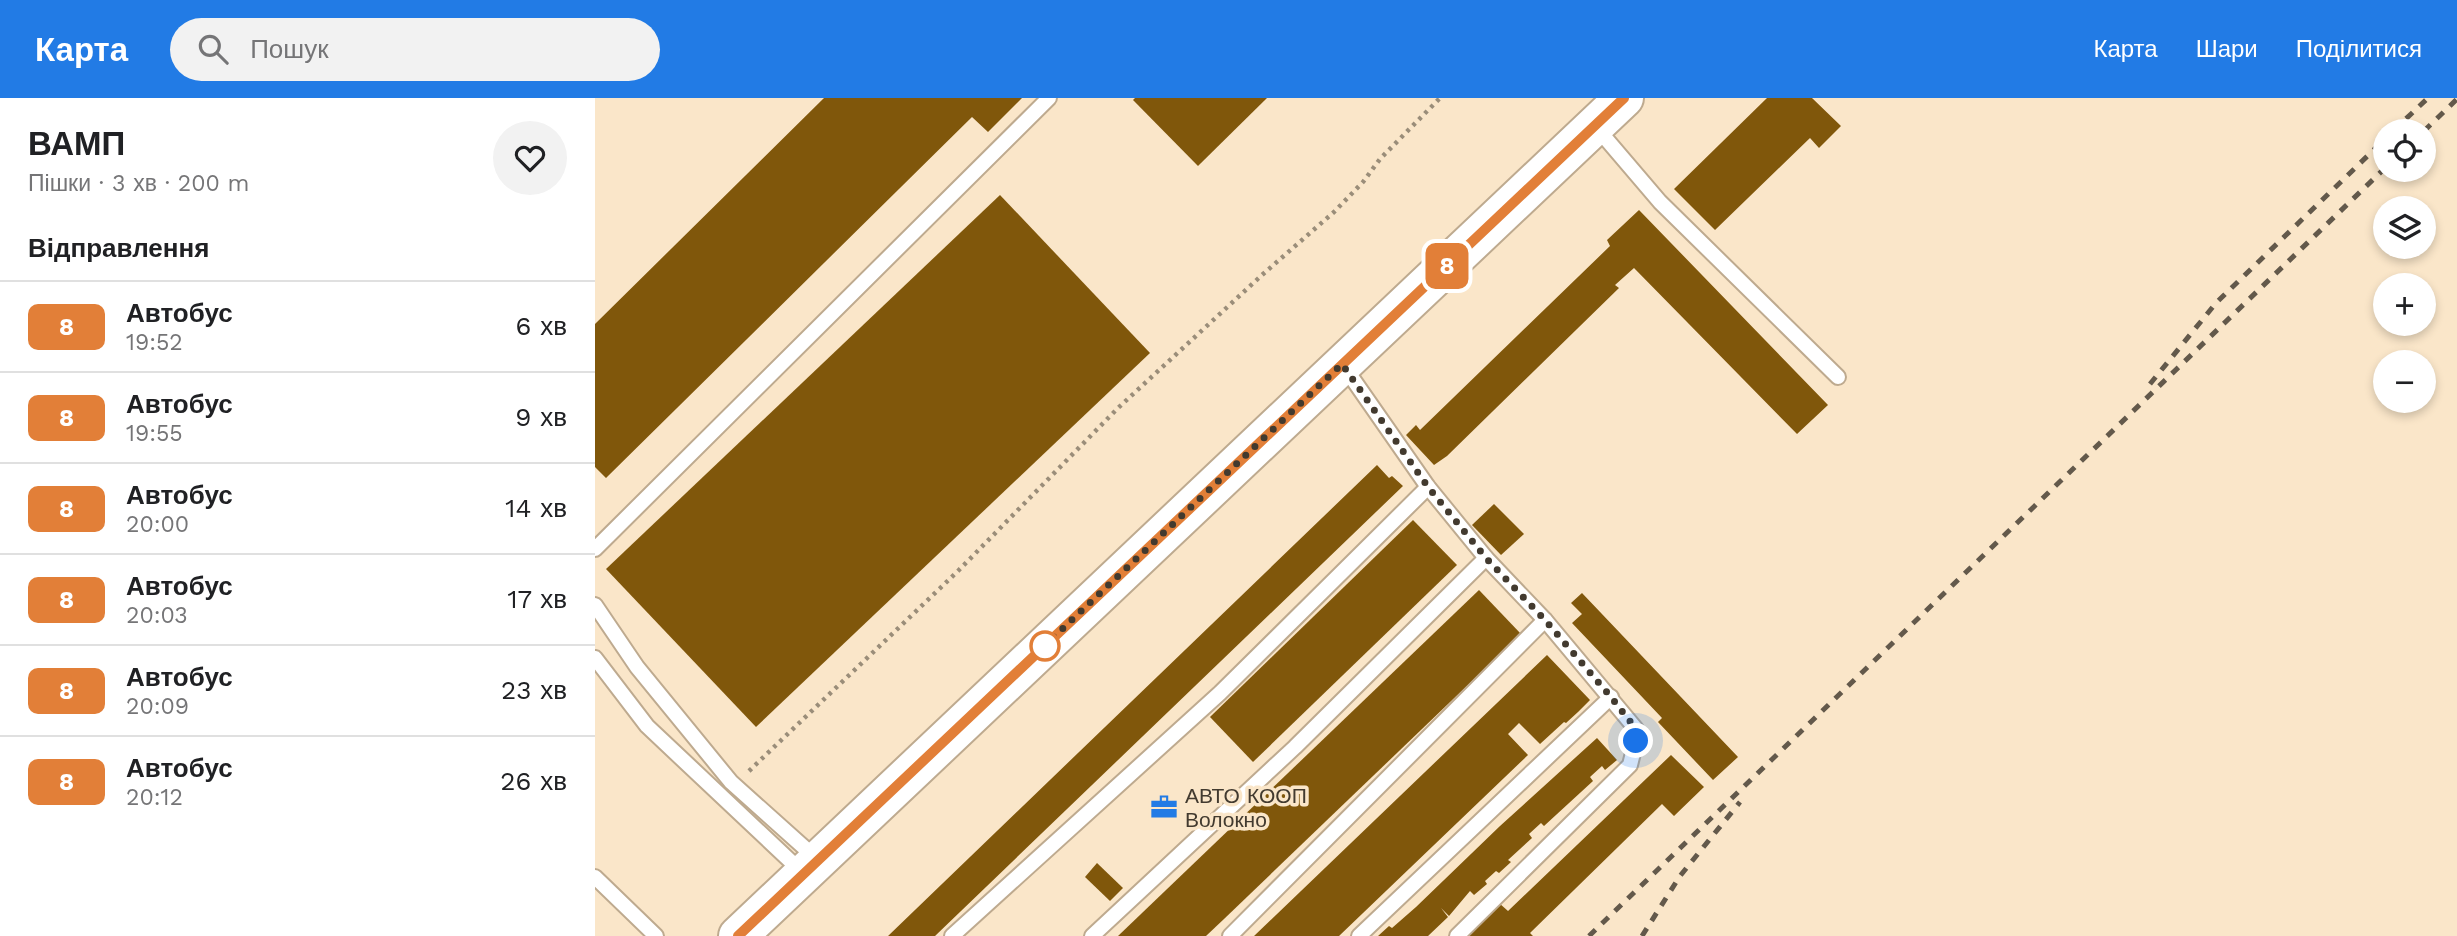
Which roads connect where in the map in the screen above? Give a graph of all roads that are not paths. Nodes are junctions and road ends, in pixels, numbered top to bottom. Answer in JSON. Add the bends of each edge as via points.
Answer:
{"nodes":[{"id":1,"x":1049,"y":98,"type":"edge"},
{"id":2,"x":1624,"y":98,"type":"edge"},
{"id":3,"x":1595,"y":126,"type":"junction"},
{"id":4,"x":1342,"y":364,"type":"junction"},
{"id":5,"x":1838,"y":377,"type":"dead end"},
{"id":6,"x":1428,"y":487,"type":"junction"},
{"id":7,"x":595,"y":549,"type":"edge"},
{"id":8,"x":1486,"y":558,"type":"junction"},
{"id":9,"x":595,"y":605,"type":"edge"},
{"id":10,"x":1545,"y":620,"type":"junction"},
{"id":11,"x":595,"y":658,"type":"edge"},
{"id":12,"x":1611,"y":697,"type":"junction"},
{"id":13,"x":811,"y":867,"type":"junction"},
{"id":14,"x":595,"y":877,"type":"edge"},
{"id":15,"x":656,"y":936,"type":"edge"},
{"id":16,"x":738,"y":936,"type":"edge"},
{"id":17,"x":952,"y":936,"type":"edge"},
{"id":18,"x":1092,"y":936,"type":"edge"},
{"id":19,"x":1230,"y":936,"type":"edge"},
{"id":20,"x":1359,"y":936,"type":"edge"},
{"id":21,"x":1457,"y":936,"type":"edge"}],
"edges":[{"from":1,"to":7,"type":"lane"},
{"from":2,"to":3,"type":"main road"},
{"from":3,"to":4,"type":"main road"},
{"from":3,"to":5,"type":"lane","via":[[1660,202]]},
{"from":4,"to":6,"type":"lane"},
{"from":4,"to":13,"type":"main road"},
{"from":6,"to":8,"type":"lane"},
{"from":6,"to":17,"type":"lane","via":[[1220,693]]},
{"from":8,"to":10,"type":"lane"},
{"from":8,"to":18,"type":"lane","via":[[1295,747]]},
{"from":9,"to":13,"type":"lane","via":[[637,667],[735,785]]},
{"from":10,"to":12,"type":"lane"},
{"from":10,"to":19,"type":"lane"},
{"from":11,"to":13,"type":"lane","via":[[647,726]]},
{"from":12,"to":20,"type":"lane"},
{"from":12,"to":21,"type":"lane","via":[[1636,729],[1630,765]]},
{"from":13,"to":16,"type":"main road"},
{"from":14,"to":15,"type":"lane"}]}
